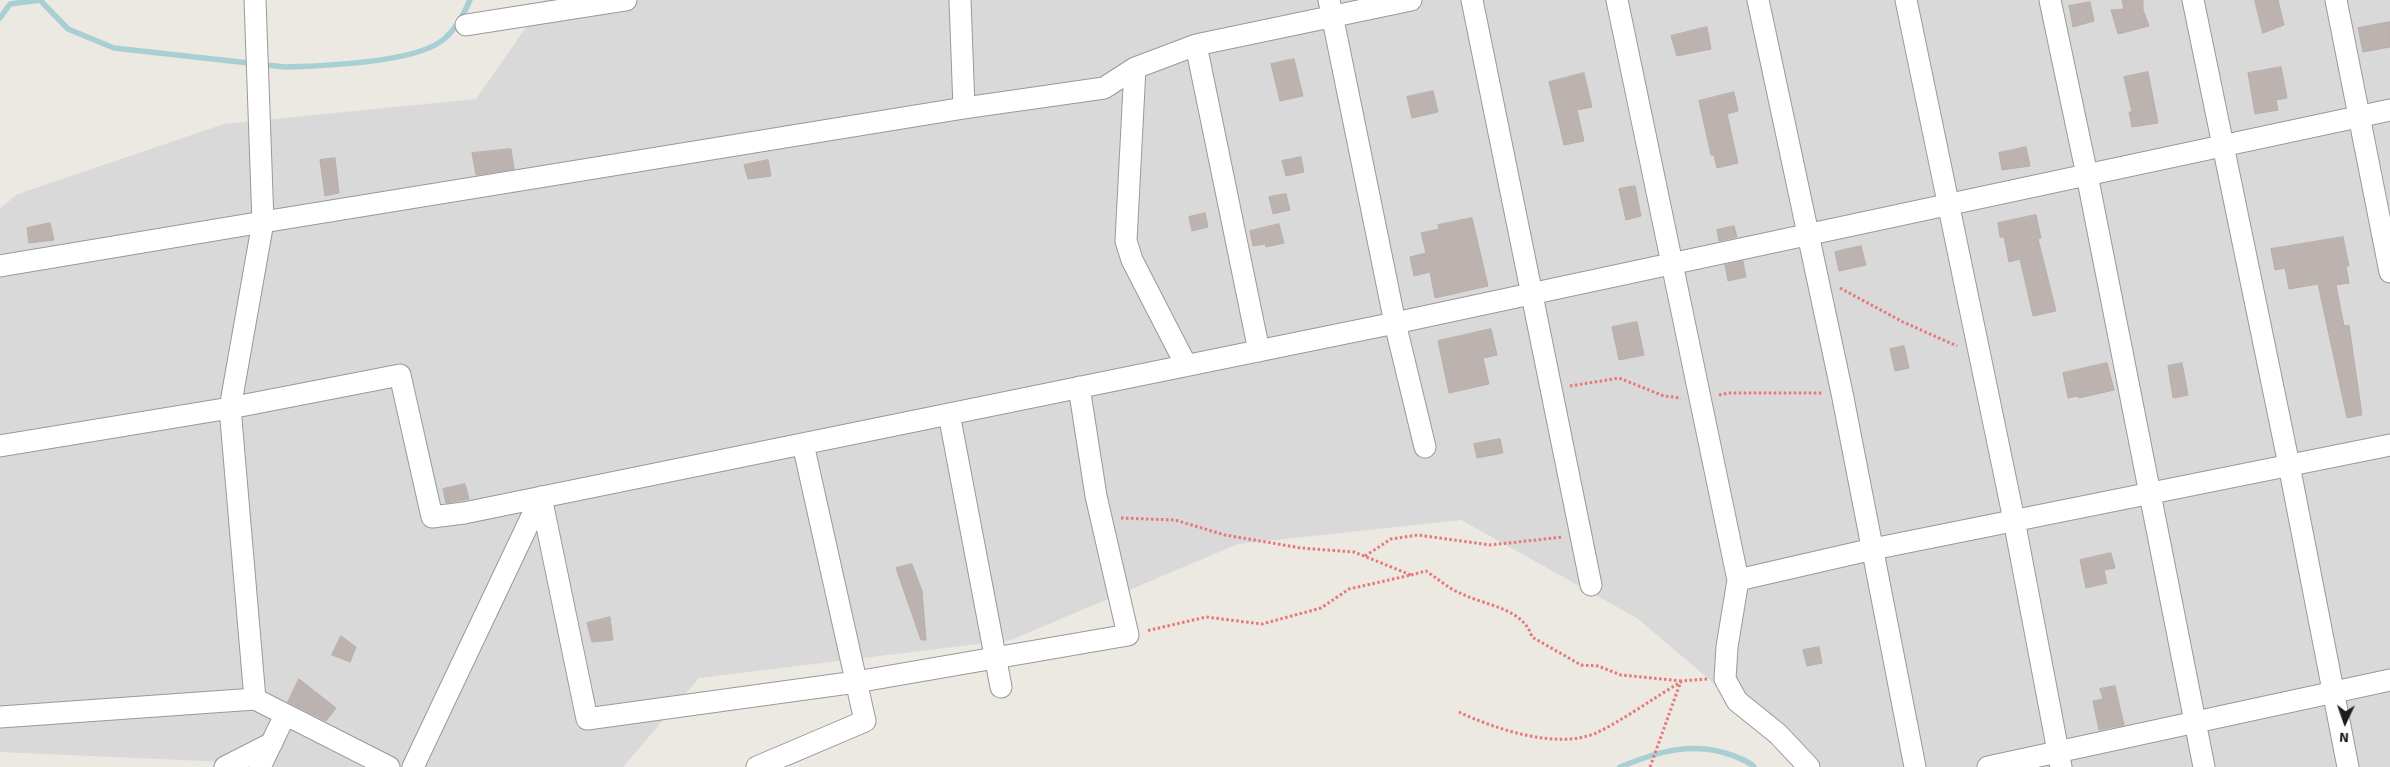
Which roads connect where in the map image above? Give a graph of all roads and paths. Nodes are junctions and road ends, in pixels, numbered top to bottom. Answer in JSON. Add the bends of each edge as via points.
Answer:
{"nodes":[{"id":1,"x":255,"y":0,"type":"edge"},
{"id":2,"x":626,"y":0,"type":"edge"},
{"id":3,"x":960,"y":0,"type":"edge"},
{"id":4,"x":1411,"y":0,"type":"edge"},
{"id":5,"x":1472,"y":0,"type":"edge"},
{"id":6,"x":1617,"y":0,"type":"edge"},
{"id":7,"x":1758,"y":0,"type":"edge"},
{"id":8,"x":1906,"y":0,"type":"edge"},
{"id":9,"x":2050,"y":0,"type":"edge"},
{"id":10,"x":2193,"y":0,"type":"edge"},
{"id":11,"x":2336,"y":0,"type":"edge"},
{"id":12,"x":1332,"y":8,"type":"edge"},
{"id":13,"x":466,"y":25,"type":"dead end"},
{"id":14,"x":1196,"y":46,"type":"junction"},
{"id":15,"x":1135,"y":68,"type":"junction"},
{"id":16,"x":964,"y":108,"type":"junction"},
{"id":17,"x":2390,"y":110,"type":"edge"},
{"id":18,"x":2358,"y":117,"type":"junction"},
{"id":19,"x":2224,"y":146,"type":"junction"},
{"id":20,"x":2087,"y":175,"type":"junction"},
{"id":21,"x":1949,"y":204,"type":"junction"},
{"id":22,"x":263,"y":222,"type":"junction"},
{"id":23,"x":1809,"y":234,"type":"junction"},
{"id":24,"x":1671,"y":264,"type":"junction"},
{"id":25,"x":0,"y":266,"type":"edge"},
{"id":26,"x":2390,"y":272,"type":"edge"},
{"id":27,"x":1818,"y":275,"type":"junction"},
{"id":28,"x":1532,"y":294,"type":"junction"},
{"id":29,"x":1395,"y":323,"type":"junction"},
{"id":30,"x":1259,"y":351,"type":"junction"},
{"id":31,"x":1981,"y":357,"type":"junction"},
{"id":32,"x":1186,"y":365,"type":"junction"},
{"id":33,"x":1078,"y":387,"type":"junction"},
{"id":34,"x":1552,"y":389,"type":"junction"},
{"id":35,"x":1842,"y":393,"type":"junction"},
{"id":36,"x":1701,"y":400,"type":"junction"},
{"id":37,"x":230,"y":408,"type":"junction"},
{"id":38,"x":949,"y":414,"type":"junction"},
{"id":39,"x":803,"y":444,"type":"junction"},
{"id":40,"x":2390,"y":444,"type":"edge"},
{"id":41,"x":0,"y":446,"type":"edge"},
{"id":42,"x":1425,"y":447,"type":"dead end"},
{"id":43,"x":2289,"y":465,"type":"junction"},
{"id":44,"x":2150,"y":493,"type":"junction"},
{"id":45,"x":540,"y":497,"type":"junction"},
{"id":46,"x":1118,"y":517,"type":"dead end"},
{"id":47,"x":2014,"y":520,"type":"junction"},
{"id":48,"x":1581,"y":535,"type":"junction"},
{"id":49,"x":1873,"y":549,"type":"junction"},
{"id":50,"x":1365,"y":556,"type":"junction"},
{"id":51,"x":1411,"y":575,"type":"junction"},
{"id":52,"x":1738,"y":580,"type":"junction"},
{"id":53,"x":1591,"y":585,"type":"dead end"},
{"id":54,"x":1128,"y":635,"type":"junction"},
{"id":55,"x":996,"y":659,"type":"junction"},
{"id":56,"x":1725,"y":680,"type":"junction"},
{"id":57,"x":2390,"y":680,"type":"edge"},
{"id":58,"x":1681,"y":681,"type":"junction"},
{"id":59,"x":856,"y":682,"type":"junction"},
{"id":60,"x":1002,"y":687,"type":"dead end"},
{"id":61,"x":2334,"y":693,"type":"junction"},
{"id":62,"x":255,"y":699,"type":"junction"},
{"id":63,"x":1459,"y":712,"type":"dead end"},
{"id":64,"x":285,"y":714,"type":"junction"},
{"id":65,"x":0,"y":717,"type":"edge"},
{"id":66,"x":2195,"y":724,"type":"junction"},
{"id":67,"x":272,"y":743,"type":"junction"},
{"id":68,"x":2060,"y":760,"type":"edge"},
{"id":69,"x":225,"y":767,"type":"edge"},
{"id":70,"x":260,"y":767,"type":"edge"},
{"id":71,"x":389,"y":767,"type":"edge"},
{"id":72,"x":413,"y":767,"type":"edge"},
{"id":73,"x":757,"y":767,"type":"edge"},
{"id":74,"x":1650,"y":767,"type":"edge"},
{"id":75,"x":1809,"y":767,"type":"edge"},
{"id":76,"x":1915,"y":767,"type":"edge"},
{"id":77,"x":1988,"y":767,"type":"edge"},
{"id":78,"x":2204,"y":767,"type":"edge"},
{"id":79,"x":2348,"y":767,"type":"edge"}],
"edges":[{"from":1,"to":22,"type":"street"},
{"from":2,"to":13,"type":"street"},
{"from":3,"to":16,"type":"street"},
{"from":4,"to":12,"type":"street"},
{"from":5,"to":28,"type":"street"},
{"from":6,"to":24,"type":"street"},
{"from":7,"to":23,"type":"street"},
{"from":8,"to":21,"type":"street"},
{"from":9,"to":20,"type":"street"},
{"from":10,"to":19,"type":"street"},
{"from":11,"to":18,"type":"street"},
{"from":12,"to":14,"type":"street"},
{"from":12,"to":29,"type":"street"},
{"from":14,"to":15,"type":"street"},
{"from":14,"to":30,"type":"street"},
{"from":15,"to":16,"type":"street","via":[[1104,88]]},
{"from":15,"to":32,"type":"street","via":[[1126,241],[1132,260]]},
{"from":16,"to":22,"type":"street"},
{"from":17,"to":18,"type":"street"},
{"from":18,"to":19,"type":"street"},
{"from":18,"to":26,"type":"street"},
{"from":19,"to":20,"type":"street"},
{"from":19,"to":43,"type":"street"},
{"from":20,"to":21,"type":"street"},
{"from":20,"to":44,"type":"street"},
{"from":21,"to":23,"type":"street"},
{"from":21,"to":31,"type":"street"},
{"from":22,"to":25,"type":"street"},
{"from":22,"to":37,"type":"street"},
{"from":23,"to":24,"type":"street"},
{"from":23,"to":27,"type":"street"},
{"from":24,"to":28,"type":"street"},
{"from":24,"to":36,"type":"street"},
{"from":27,"to":31,"type":"path","via":[[1903,322]]},
{"from":27,"to":35,"type":"street"},
{"from":28,"to":29,"type":"street"},
{"from":28,"to":34,"type":"street"},
{"from":29,"to":30,"type":"street"},
{"from":29,"to":42,"type":"street"},
{"from":30,"to":32,"type":"street"},
{"from":31,"to":47,"type":"street"},
{"from":32,"to":33,"type":"street"},
{"from":33,"to":38,"type":"street"},
{"from":33,"to":54,"type":"street","via":[[1096,496]]},
{"from":34,"to":36,"type":"path","via":[[1619,378],[1664,396]]},
{"from":34,"to":48,"type":"street"},
{"from":35,"to":36,"type":"path","via":[[1728,393]]},
{"from":35,"to":49,"type":"street"},
{"from":36,"to":52,"type":"street"},
{"from":37,"to":41,"type":"street"},
{"from":37,"to":45,"type":"street","via":[[400,376],[432,517]]},
{"from":37,"to":62,"type":"street"},
{"from":38,"to":39,"type":"street"},
{"from":38,"to":55,"type":"street"},
{"from":39,"to":45,"type":"street"},
{"from":39,"to":59,"type":"street"},
{"from":40,"to":43,"type":"street"},
{"from":43,"to":44,"type":"street"},
{"from":43,"to":61,"type":"street"},
{"from":44,"to":47,"type":"street"},
{"from":44,"to":66,"type":"street"},
{"from":45,"to":59,"type":"street","via":[[587,719]]},
{"from":45,"to":72,"type":"street"},
{"from":46,"to":50,"type":"path","via":[[1175,520],[1224,534]]},
{"from":47,"to":49,"type":"street"},
{"from":47,"to":68,"type":"street"},
{"from":48,"to":50,"type":"path","via":[[1490,545],[1418,535],[1391,539]]},
{"from":48,"to":53,"type":"street"},
{"from":49,"to":52,"type":"street"},
{"from":49,"to":76,"type":"street"},
{"from":50,"to":51,"type":"path"},
{"from":51,"to":54,"type":"path","via":[[1349,589],[1321,608],[1262,624],[1206,618]]},
{"from":51,"to":58,"type":"path","via":[[1426,571],[1460,594],[1510,612],[1528,624],[1532,637],[1581,665],[1598,666],[1621,675]]},
{"from":52,"to":56,"type":"street"},
{"from":54,"to":55,"type":"street"},
{"from":55,"to":59,"type":"street"},
{"from":55,"to":60,"type":"street"},
{"from":56,"to":58,"type":"path"},
{"from":56,"to":75,"type":"street","via":[[1737,701],[1778,734]]},
{"from":57,"to":61,"type":"street"},
{"from":58,"to":63,"type":"path","via":[[1595,733],[1568,740],[1542,738],[1483,724]]},
{"from":58,"to":74,"type":"path"},
{"from":59,"to":73,"type":"street","via":[[865,721]]},
{"from":61,"to":66,"type":"street"},
{"from":61,"to":79,"type":"street"},
{"from":62,"to":64,"type":"street"},
{"from":62,"to":65,"type":"street"},
{"from":64,"to":67,"type":"street"},
{"from":64,"to":71,"type":"street"},
{"from":66,"to":68,"type":"street"},
{"from":66,"to":78,"type":"street"},
{"from":67,"to":69,"type":"street"},
{"from":67,"to":70,"type":"street"},
{"from":68,"to":77,"type":"street"}]}
